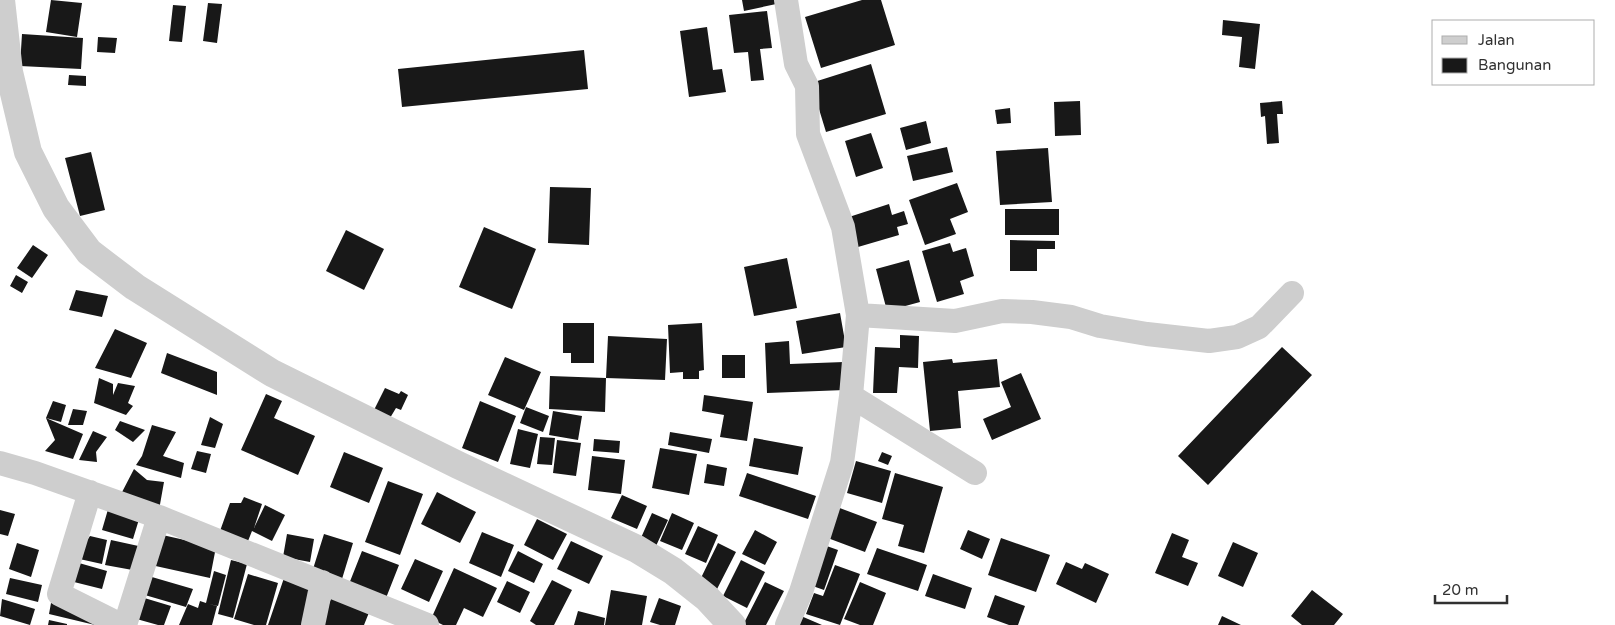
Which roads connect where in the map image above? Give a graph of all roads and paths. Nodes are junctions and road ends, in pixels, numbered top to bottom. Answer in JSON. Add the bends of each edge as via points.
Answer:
{"nodes":[{"id":1,"x":1,"y":0,"type":"edge"},
{"id":2,"x":786,"y":0,"type":"edge"},
{"id":3,"x":1292,"y":293,"type":"dead end"},
{"id":4,"x":858,"y":315,"type":"junction"},
{"id":5,"x":851,"y":396,"type":"junction"},
{"id":6,"x":0,"y":463,"type":"edge"},
{"id":7,"x":975,"y":473,"type":"dead end"},
{"id":8,"x":90,"y":492,"type":"junction"},
{"id":9,"x":159,"y":517,"type":"junction"},
{"id":10,"x":322,"y":582,"type":"junction"},
{"id":11,"x":122,"y":625,"type":"edge"},
{"id":12,"x":125,"y":625,"type":"edge"},
{"id":13,"x":312,"y":625,"type":"edge"},
{"id":14,"x":427,"y":625,"type":"edge"},
{"id":15,"x":732,"y":625,"type":"edge"},
{"id":16,"x":787,"y":625,"type":"edge"}],
"edges":[{"from":1,"to":15,"type":"street","via":[[9,72],[28,152],[56,208],[90,252],[135,287],[272,373],[636,549],[673,571],[707,598]]},
{"from":2,"to":4,"type":"street","via":[[796,64],[808,86],[808,134],[843,227]]},
{"from":3,"to":4,"type":"street","via":[[1259,327],[1237,337],[1209,340],[1147,334],[1032,312],[1002,311],[955,321]]},
{"from":4,"to":5,"type":"street"},
{"from":5,"to":7,"type":"street"},
{"from":5,"to":16,"type":"street","via":[[842,463],[801,592]]},
{"from":6,"to":8,"type":"street"},
{"from":8,"to":9,"type":"street"},
{"from":8,"to":11,"type":"street","via":[[59,594]]},
{"from":9,"to":10,"type":"street"},
{"from":9,"to":12,"type":"street"},
{"from":10,"to":13,"type":"street"},
{"from":10,"to":14,"type":"street"}]}
